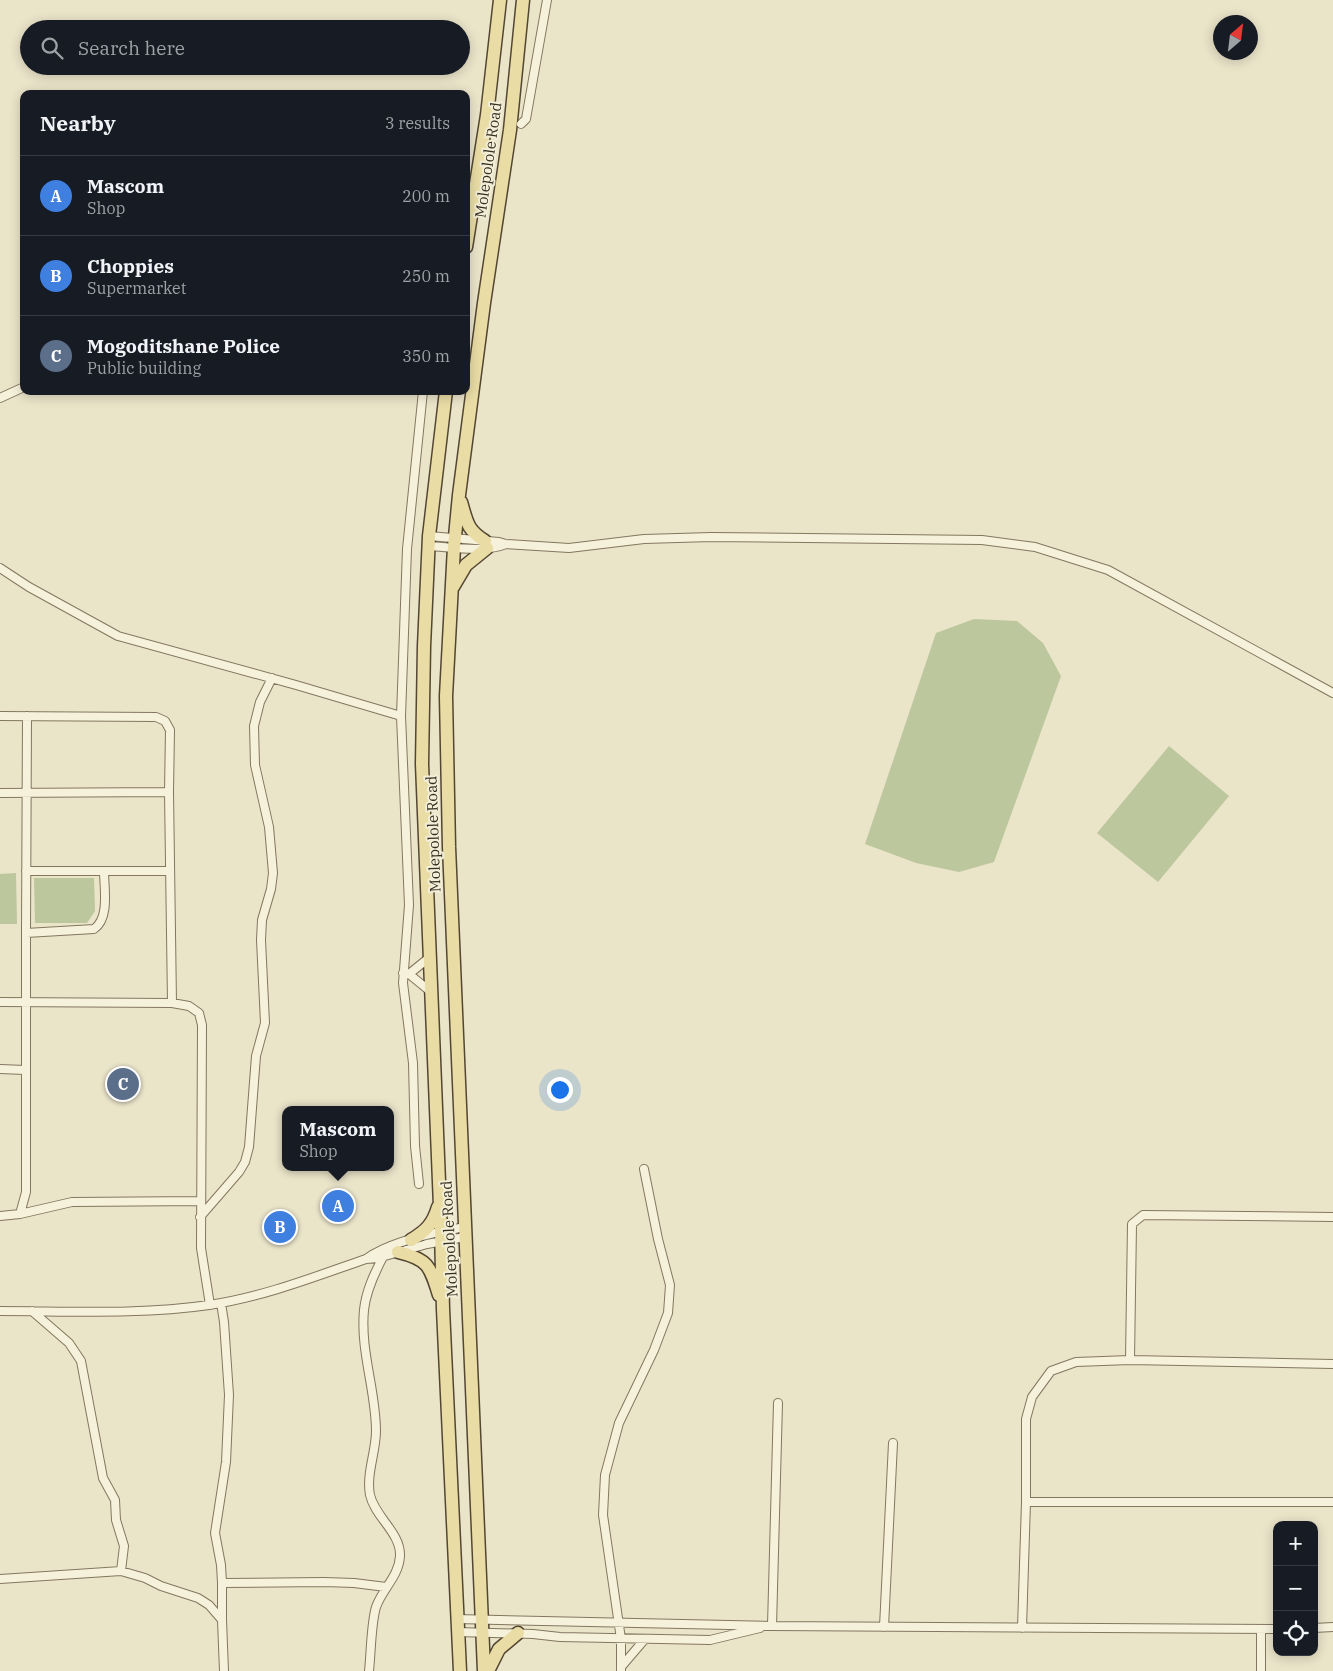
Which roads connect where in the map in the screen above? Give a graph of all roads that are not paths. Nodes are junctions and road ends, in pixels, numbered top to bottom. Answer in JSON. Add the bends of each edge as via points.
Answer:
{"nodes":[{"id":1,"x":500,"y":0,"type":"edge"},
{"id":2,"x":524,"y":0,"type":"edge"},
{"id":3,"x":547,"y":0,"type":"edge"},
{"id":4,"x":521,"y":124,"type":"dead end"},
{"id":5,"x":470,"y":222,"type":"edge"},
{"id":6,"x":20,"y":389,"type":"edge"},
{"id":7,"x":423,"y":395,"type":"edge"},
{"id":8,"x":446,"y":395,"type":"edge"},
{"id":9,"x":0,"y":398,"type":"edge"},
{"id":10,"x":459,"y":495,"type":"junction"},
{"id":11,"x":429,"y":541,"type":"junction"},
{"id":12,"x":454,"y":543,"type":"junction"},
{"id":13,"x":486,"y":544,"type":"junction"},
{"id":14,"x":0,"y":568,"type":"edge"},
{"id":15,"x":451,"y":590,"type":"junction"},
{"id":16,"x":272,"y":678,"type":"junction"},
{"id":17,"x":1333,"y":693,"type":"edge"},
{"id":18,"x":0,"y":716,"type":"edge"},
{"id":19,"x":28,"y":716,"type":"junction"},
{"id":20,"x":401,"y":716,"type":"junction"},
{"id":21,"x":169,"y":792,"type":"junction"},
{"id":22,"x":0,"y":793,"type":"edge"},
{"id":23,"x":27,"y":793,"type":"junction"},
{"id":24,"x":26,"y":871,"type":"junction"},
{"id":25,"x":104,"y":871,"type":"junction"},
{"id":26,"x":170,"y":871,"type":"junction"},
{"id":27,"x":26,"y":933,"type":"junction"},
{"id":28,"x":430,"y":957,"type":"junction"},
{"id":29,"x":406,"y":974,"type":"junction"},
{"id":30,"x":431,"y":992,"type":"junction"},
{"id":31,"x":0,"y":1002,"type":"edge"},
{"id":32,"x":26,"y":1002,"type":"junction"},
{"id":33,"x":172,"y":1003,"type":"junction"},
{"id":34,"x":0,"y":1070,"type":"edge"},
{"id":35,"x":25,"y":1070,"type":"junction"},
{"id":36,"x":644,"y":1169,"type":"dead end"},
{"id":37,"x":419,"y":1184,"type":"dead end"},
{"id":38,"x":200,"y":1201,"type":"junction"},
{"id":39,"x":440,"y":1201,"type":"junction"},
{"id":40,"x":20,"y":1214,"type":"junction"},
{"id":41,"x":0,"y":1216,"type":"edge"},
{"id":42,"x":1333,"y":1217,"type":"edge"},
{"id":43,"x":200,"y":1218,"type":"junction"},
{"id":44,"x":465,"y":1232,"type":"junction"},
{"id":45,"x":442,"y":1236,"type":"junction"},
{"id":46,"x":411,"y":1240,"type":"junction"},
{"id":47,"x":398,"y":1252,"type":"junction"},
{"id":48,"x":383,"y":1257,"type":"junction"},
{"id":49,"x":366,"y":1259,"type":"junction"},
{"id":50,"x":221,"y":1303,"type":"junction"},
{"id":51,"x":210,"y":1305,"type":"junction"},
{"id":52,"x":443,"y":1309,"type":"junction"},
{"id":53,"x":0,"y":1310,"type":"edge"},
{"id":54,"x":32,"y":1311,"type":"junction"},
{"id":55,"x":1130,"y":1360,"type":"junction"},
{"id":56,"x":1333,"y":1364,"type":"edge"},
{"id":57,"x":778,"y":1403,"type":"dead end"},
{"id":58,"x":893,"y":1443,"type":"dead end"},
{"id":59,"x":1026,"y":1502,"type":"junction"},
{"id":60,"x":1333,"y":1502,"type":"edge"},
{"id":61,"x":121,"y":1571,"type":"junction"},
{"id":62,"x":0,"y":1578,"type":"edge"},
{"id":63,"x":222,"y":1583,"type":"junction"},
{"id":64,"x":386,"y":1587,"type":"junction"},
{"id":65,"x":456,"y":1619,"type":"junction"},
{"id":66,"x":222,"y":1620,"type":"junction"},
{"id":67,"x":482,"y":1620,"type":"junction"},
{"id":68,"x":532,"y":1621,"type":"junction"},
{"id":69,"x":618,"y":1623,"type":"junction"},
{"id":70,"x":772,"y":1626,"type":"junction"},
{"id":71,"x":884,"y":1627,"type":"junction"},
{"id":72,"x":1333,"y":1627,"type":"edge"},
{"id":73,"x":1022,"y":1628,"type":"junction"},
{"id":74,"x":1318,"y":1628,"type":"edge"},
{"id":75,"x":1273,"y":1629,"type":"edge"},
{"id":76,"x":1261,"y":1630,"type":"junction"},
{"id":77,"x":457,"y":1632,"type":"junction"},
{"id":78,"x":483,"y":1633,"type":"junction"},
{"id":79,"x":518,"y":1633,"type":"junction"},
{"id":80,"x":533,"y":1634,"type":"junction"},
{"id":81,"x":621,"y":1639,"type":"junction"},
{"id":82,"x":646,"y":1639,"type":"junction"},
{"id":83,"x":621,"y":1669,"type":"edge"},
{"id":84,"x":224,"y":1671,"type":"edge"},
{"id":85,"x":369,"y":1671,"type":"edge"},
{"id":86,"x":460,"y":1671,"type":"edge"},
{"id":87,"x":486,"y":1671,"type":"edge"},
{"id":88,"x":1261,"y":1671,"type":"edge"}],
"edges":[{"from":1,"to":5,"type":"main road","name":"Molepolole Road","via":[[487,115]]},
{"from":2,"to":10,"type":"main road","name":"Molepolole Road","via":[[510,130]]},
{"from":3,"to":4,"type":"street","via":[[526,119]]},
{"from":6,"to":9,"type":"street"},
{"from":7,"to":20,"type":"street","via":[[407,549]]},
{"from":8,"to":11,"type":"main road","name":"Molepolole Road"},
{"from":10,"to":12,"type":"main road","name":"Molepolole Road"},
{"from":10,"to":13,"type":"main road","via":[[468,526]]},
{"from":11,"to":12,"type":"street"},
{"from":11,"to":28,"type":"main road","name":"Molepolole Road","via":[[422,764]]},
{"from":12,"to":13,"type":"street"},
{"from":12,"to":15,"type":"main road","name":"Molepolole Road"},
{"from":13,"to":15,"type":"main road","via":[[466,565]]},
{"from":13,"to":17,"type":"street","via":[[569,548],[644,539],[711,537],[982,540],[1035,547],[1108,570]]},
{"from":14,"to":16,"type":"street","via":[[118,636]]},
{"from":15,"to":44,"type":"main road","name":"Molepolole Road","via":[[446,696],[449,837]]},
{"from":16,"to":20,"type":"street"},
{"from":16,"to":43,"type":"street","via":[[260,702],[254,726],[255,764],[269,827],[272,873],[262,920],[265,1023],[256,1056],[249,1147],[240,1172]]},
{"from":18,"to":19,"type":"street"},
{"from":19,"to":21,"type":"street","via":[[156,717],[165,721],[170,730]]},
{"from":19,"to":23,"type":"street"},
{"from":20,"to":29,"type":"street","via":[[409,905]]},
{"from":21,"to":23,"type":"street"},
{"from":21,"to":26,"type":"street"},
{"from":22,"to":23,"type":"street"},
{"from":23,"to":24,"type":"street"},
{"from":24,"to":25,"type":"street"},
{"from":24,"to":27,"type":"street"},
{"from":25,"to":26,"type":"street"},
{"from":25,"to":27,"type":"street","via":[[104,915],[98,926],[94,929]]},
{"from":26,"to":33,"type":"street"},
{"from":27,"to":32,"type":"street"},
{"from":28,"to":29,"type":"street"},
{"from":28,"to":30,"type":"main road","name":"Molepolole Road"},
{"from":29,"to":30,"type":"street"},
{"from":29,"to":37,"type":"street"},
{"from":30,"to":39,"type":"main road","name":"Molepolole Road"},
{"from":31,"to":32,"type":"street"},
{"from":32,"to":33,"type":"street"},
{"from":32,"to":35,"type":"street"},
{"from":33,"to":38,"type":"street","via":[[189,1006],[199,1013],[202,1025]]},
{"from":34,"to":35,"type":"street"},
{"from":35,"to":40,"type":"street","via":[[26,1192]]},
{"from":36,"to":69,"type":"street","via":[[670,1285],[668,1313],[619,1424],[605,1475],[603,1514]]},
{"from":38,"to":40,"type":"street","via":[[72,1202]]},
{"from":38,"to":43,"type":"street"},
{"from":39,"to":45,"type":"main road","name":"Molepolole Road"},
{"from":39,"to":46,"type":"main road","via":[[433,1222],[425,1232]]},
{"from":40,"to":41,"type":"street"},
{"from":42,"to":55,"type":"street","via":[[1143,1214],[1132,1224]]},
{"from":43,"to":51,"type":"street"},
{"from":44,"to":45,"type":"street"},
{"from":44,"to":67,"type":"main road","name":"Molepolole Road"},
{"from":45,"to":46,"type":"street"},
{"from":45,"to":47,"type":"street"},
{"from":45,"to":52,"type":"main road","name":"Molepolole Road"},
{"from":46,"to":49,"type":"street","via":[[376,1252]]},
{"from":47,"to":48,"type":"street"},
{"from":47,"to":52,"type":"main road","via":[[418,1257],[424,1262],[432,1273]]},
{"from":48,"to":49,"type":"street"},
{"from":48,"to":64,"type":"street","via":[[368,1290],[364,1330],[376,1419],[370,1493],[378,1514],[396,1540],[400,1555],[397,1571]]},
{"from":49,"to":50,"type":"street","via":[[290,1286]]},
{"from":50,"to":51,"type":"street"},
{"from":50,"to":63,"type":"street","via":[[228,1395],[226,1453],[216,1533]]},
{"from":51,"to":54,"type":"street","via":[[151,1310]]},
{"from":52,"to":65,"type":"main road","name":"Molepolole Road"},
{"from":53,"to":54,"type":"street"},
{"from":54,"to":61,"type":"street","via":[[69,1343],[81,1361],[103,1478],[115,1500],[116,1520],[124,1546]]},
{"from":55,"to":56,"type":"street"},
{"from":55,"to":59,"type":"street","via":[[1076,1362],[1051,1371],[1032,1397],[1026,1420]]},
{"from":57,"to":70,"type":"street"},
{"from":58,"to":71,"type":"street"},
{"from":59,"to":60,"type":"street"},
{"from":59,"to":73,"type":"street"},
{"from":61,"to":62,"type":"street"},
{"from":61,"to":66,"type":"street","via":[[198,1598]]},
{"from":63,"to":64,"type":"street","via":[[324,1582]]},
{"from":63,"to":66,"type":"street"},
{"from":64,"to":85,"type":"street","via":[[375,1612]]},
{"from":65,"to":67,"type":"street"},
{"from":65,"to":77,"type":"main road","name":"Molepolole Road"},
{"from":66,"to":84,"type":"street"},
{"from":67,"to":68,"type":"street"},
{"from":67,"to":78,"type":"main road","name":"Molepolole Road"},
{"from":68,"to":69,"type":"street"},
{"from":68,"to":80,"type":"street"},
{"from":69,"to":70,"type":"street"},
{"from":69,"to":81,"type":"street"},
{"from":70,"to":71,"type":"street"},
{"from":70,"to":82,"type":"street","via":[[710,1640]]},
{"from":71,"to":73,"type":"street"},
{"from":72,"to":74,"type":"street"},
{"from":73,"to":76,"type":"street"},
{"from":75,"to":76,"type":"street"},
{"from":76,"to":88,"type":"street"},
{"from":77,"to":78,"type":"street"},
{"from":77,"to":86,"type":"main road","name":"Molepolole Road"},
{"from":78,"to":79,"type":"street"},
{"from":78,"to":87,"type":"main road","name":"Molepolole Road"},
{"from":79,"to":80,"type":"street"},
{"from":79,"to":87,"type":"main road","via":[[499,1649]]},
{"from":80,"to":81,"type":"street"},
{"from":81,"to":82,"type":"street"},
{"from":81,"to":83,"type":"street"},
{"from":82,"to":83,"type":"street"}]}
